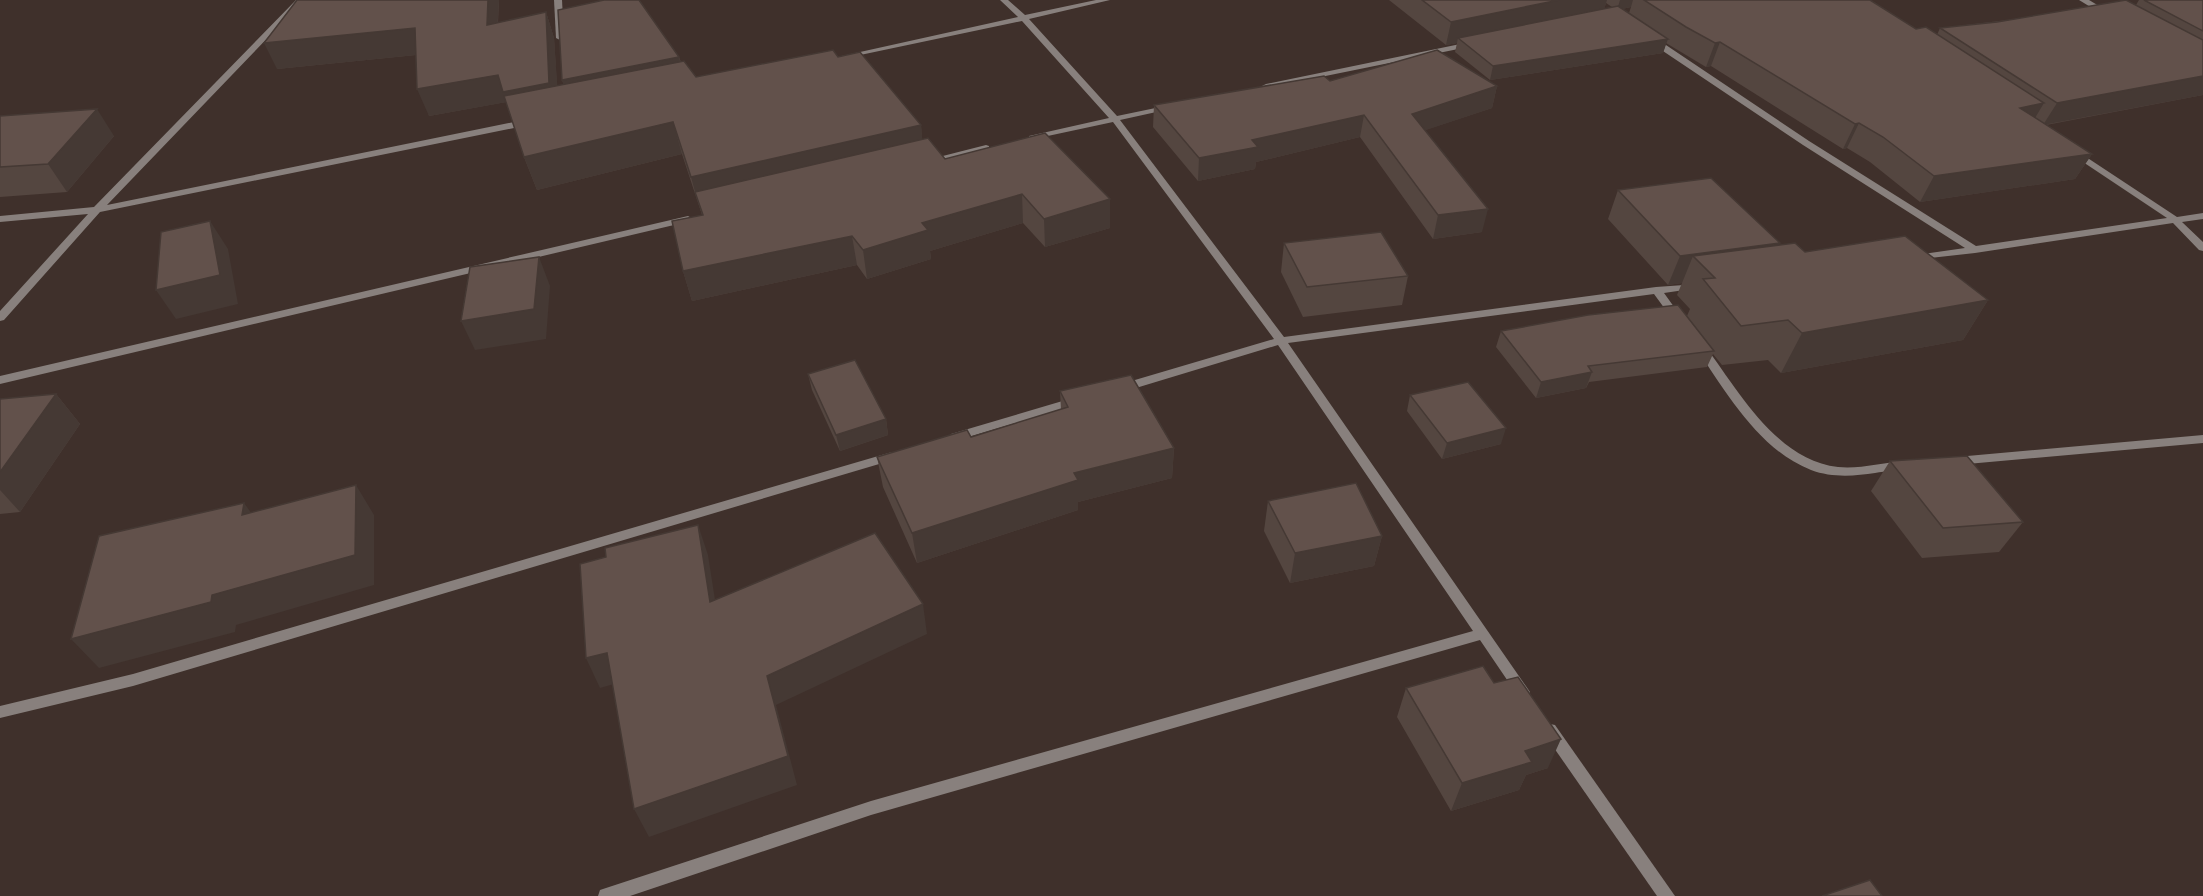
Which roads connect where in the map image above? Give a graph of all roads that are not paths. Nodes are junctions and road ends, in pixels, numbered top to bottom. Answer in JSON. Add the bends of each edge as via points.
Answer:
{"nodes":[{"id":1,"x":300,"y":0,"type":"edge"},
{"id":2,"x":558,"y":0,"type":"edge"},
{"id":3,"x":1004,"y":0,"type":"edge"},
{"id":4,"x":1106,"y":0,"type":"edge"},
{"id":5,"x":2083,"y":0,"type":"edge"},
{"id":6,"x":2113,"y":16,"type":"edge"},
{"id":7,"x":1025,"y":19,"type":"junction"},
{"id":8,"x":1642,"y":33,"type":"edge"},
{"id":9,"x":1485,"y":40,"type":"edge"},
{"id":10,"x":561,"y":46,"type":"edge"},
{"id":11,"x":841,"y":57,"type":"edge"},
{"id":12,"x":1253,"y":89,"type":"edge"},
{"id":13,"x":1172,"y":106,"type":"edge"},
{"id":14,"x":1114,"y":118,"type":"junction"},
{"id":15,"x":544,"y":119,"type":"edge"},
{"id":16,"x":1021,"y":140,"type":"edge"},
{"id":17,"x":998,"y":146,"type":"edge"},
{"id":18,"x":2065,"y":146,"type":"edge"},
{"id":19,"x":916,"y":165,"type":"edge"},
{"id":20,"x":97,"y":210,"type":"junction"},
{"id":21,"x":2203,"y":216,"type":"edge"},
{"id":22,"x":696,"y":217,"type":"edge"},
{"id":23,"x":0,"y":219,"type":"edge"},
{"id":24,"x":2174,"y":219,"type":"junction"},
{"id":25,"x":2203,"y":248,"type":"edge"},
{"id":26,"x":1976,"y":250,"type":"junction"},
{"id":27,"x":1905,"y":259,"type":"edge"},
{"id":28,"x":1704,"y":284,"type":"edge"},
{"id":29,"x":1656,"y":290,"type":"junction"},
{"id":30,"x":0,"y":318,"type":"edge"},
{"id":31,"x":1281,"y":341,"type":"junction"},
{"id":32,"x":0,"y":380,"type":"edge"},
{"id":33,"x":1109,"y":392,"type":"edge"},
{"id":34,"x":1086,"y":398,"type":"edge"},
{"id":35,"x":948,"y":439,"type":"edge"},
{"id":36,"x":2203,"y":439,"type":"edge"},
{"id":37,"x":902,"y":453,"type":"edge"},
{"id":38,"x":1943,"y":462,"type":"edge"},
{"id":39,"x":1920,"y":464,"type":"edge"},
{"id":40,"x":1482,"y":634,"type":"junction"},
{"id":41,"x":1530,"y":702,"type":"edge"},
{"id":42,"x":0,"y":712,"type":"edge"},
{"id":43,"x":1544,"y":721,"type":"edge"},
{"id":44,"x":606,"y":896,"type":"edge"},
{"id":45,"x":1667,"y":896,"type":"edge"}],
"edges":[{"from":1,"to":20,"type":"street"},
{"from":2,"to":10,"type":"street"},
{"from":3,"to":7,"type":"street"},
{"from":4,"to":7,"type":"street"},
{"from":5,"to":6,"type":"street"},
{"from":7,"to":11,"type":"street"},
{"from":7,"to":14,"type":"street"},
{"from":8,"to":26,"type":"street"},
{"from":9,"to":12,"type":"street"},
{"from":13,"to":14,"type":"street"},
{"from":14,"to":16,"type":"street"},
{"from":14,"to":31,"type":"street"},
{"from":15,"to":20,"type":"street"},
{"from":17,"to":19,"type":"street"},
{"from":18,"to":24,"type":"street"},
{"from":20,"to":23,"type":"street"},
{"from":20,"to":30,"type":"street"},
{"from":21,"to":24,"type":"street"},
{"from":22,"to":32,"type":"street"},
{"from":24,"to":25,"type":"street"},
{"from":24,"to":26,"type":"street"},
{"from":26,"to":27,"type":"street"},
{"from":28,"to":29,"type":"street"},
{"from":29,"to":31,"type":"street"},
{"from":29,"to":39,"type":"street","via":[[1770,439],[1802,462],[1837,471]]},
{"from":31,"to":33,"type":"street"},
{"from":31,"to":40,"type":"street"},
{"from":34,"to":35,"type":"street"},
{"from":36,"to":38,"type":"street"},
{"from":37,"to":42,"type":"street","via":[[133,680]]},
{"from":40,"to":41,"type":"street"},
{"from":40,"to":44,"type":"street","via":[[871,808]]},
{"from":43,"to":45,"type":"street"}]}
